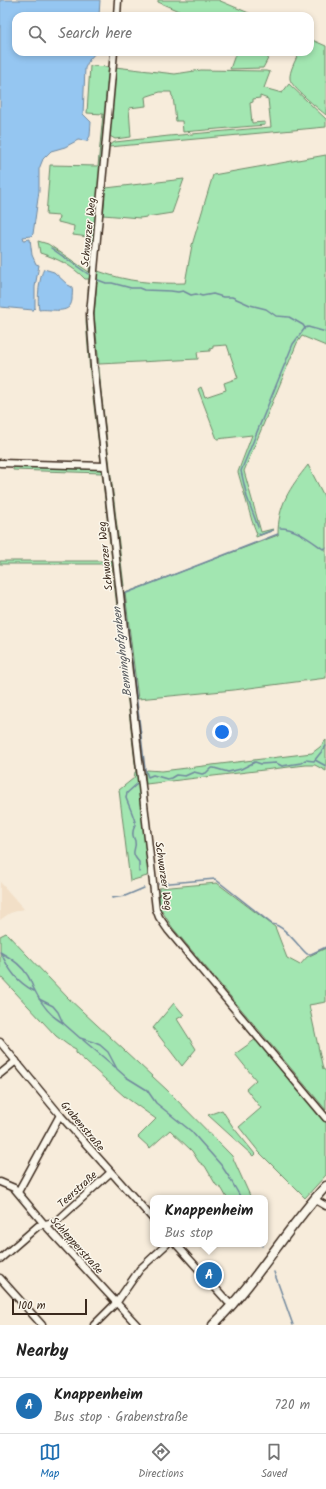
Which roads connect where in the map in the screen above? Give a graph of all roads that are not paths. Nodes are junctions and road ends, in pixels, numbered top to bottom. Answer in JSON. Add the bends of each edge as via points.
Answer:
{"nodes":[{"id":1,"x":118,"y":0,"type":"edge"},
{"id":2,"x":117,"y":12,"type":"edge"},
{"id":3,"x":114,"y":56,"type":"edge"},
{"id":4,"x":0,"y":464,"type":"edge"},
{"id":5,"x":105,"y":466,"type":"junction"},
{"id":6,"x":0,"y":1042,"type":"edge"},
{"id":7,"x":16,"y":1061,"type":"junction"},
{"id":8,"x":0,"y":1074,"type":"edge"},
{"id":9,"x":60,"y":1115,"type":"junction"},
{"id":10,"x":326,"y":1118,"type":"edge"},
{"id":11,"x":110,"y":1173,"type":"junction"},
{"id":12,"x":0,"y":1182,"type":"edge"},
{"id":13,"x":326,"y":1186,"type":"edge"},
{"id":14,"x":18,"y":1192,"type":"junction"},
{"id":15,"x":314,"y":1199,"type":"junction"},
{"id":16,"x":326,"y":1206,"type":"edge"},
{"id":17,"x":150,"y":1217,"type":"edge"},
{"id":18,"x":45,"y":1225,"type":"junction"},
{"id":19,"x":164,"y":1247,"type":"edge"},
{"id":20,"x":179,"y":1247,"type":"edge"},
{"id":21,"x":0,"y":1259,"type":"edge"},
{"id":22,"x":0,"y":1278,"type":"edge"},
{"id":23,"x":117,"y":1302,"type":"junction"},
{"id":24,"x":233,"y":1305,"type":"junction"},
{"id":25,"x":42,"y":1325,"type":"edge"},
{"id":26,"x":94,"y":1325,"type":"edge"},
{"id":27,"x":137,"y":1325,"type":"edge"},
{"id":28,"x":213,"y":1325,"type":"edge"}],
"edges":[{"from":1,"to":2,"type":"street"},
{"from":3,"to":5,"type":"street","name":"Schwarzer Weg","via":[[90,314]]},
{"from":4,"to":5,"type":"street"},
{"from":5,"to":10,"type":"street","name":"Schwarzer Weg","via":[[156,909],[168,930]]},
{"from":6,"to":7,"type":"street","name":"Grabenstraße"},
{"from":7,"to":8,"type":"street"},
{"from":7,"to":9,"type":"street","name":"Grabenstraße"},
{"from":9,"to":11,"type":"street","name":"Grabenstraße"},
{"from":9,"to":14,"type":"street"},
{"from":11,"to":17,"type":"street","name":"Grabenstraße"},
{"from":11,"to":18,"type":"street","name":"Teerstraße","via":[[57,1221]]},
{"from":12,"to":14,"type":"street","name":"Schlepperstraße"},
{"from":13,"to":15,"type":"main road"},
{"from":14,"to":18,"type":"street","name":"Schlepperstraße"},
{"from":15,"to":16,"type":"street"},
{"from":15,"to":24,"type":"main road"},
{"from":18,"to":21,"type":"street","name":"Teerstraße","via":[[38,1226]]},
{"from":18,"to":23,"type":"street","name":"Schlepperstraße"},
{"from":19,"to":23,"type":"street","via":[[140,1269]]},
{"from":20,"to":24,"type":"street"},
{"from":22,"to":25,"type":"street"},
{"from":23,"to":26,"type":"street"},
{"from":23,"to":27,"type":"street","name":"Schlepperstraße"},
{"from":24,"to":28,"type":"main road"}]}
